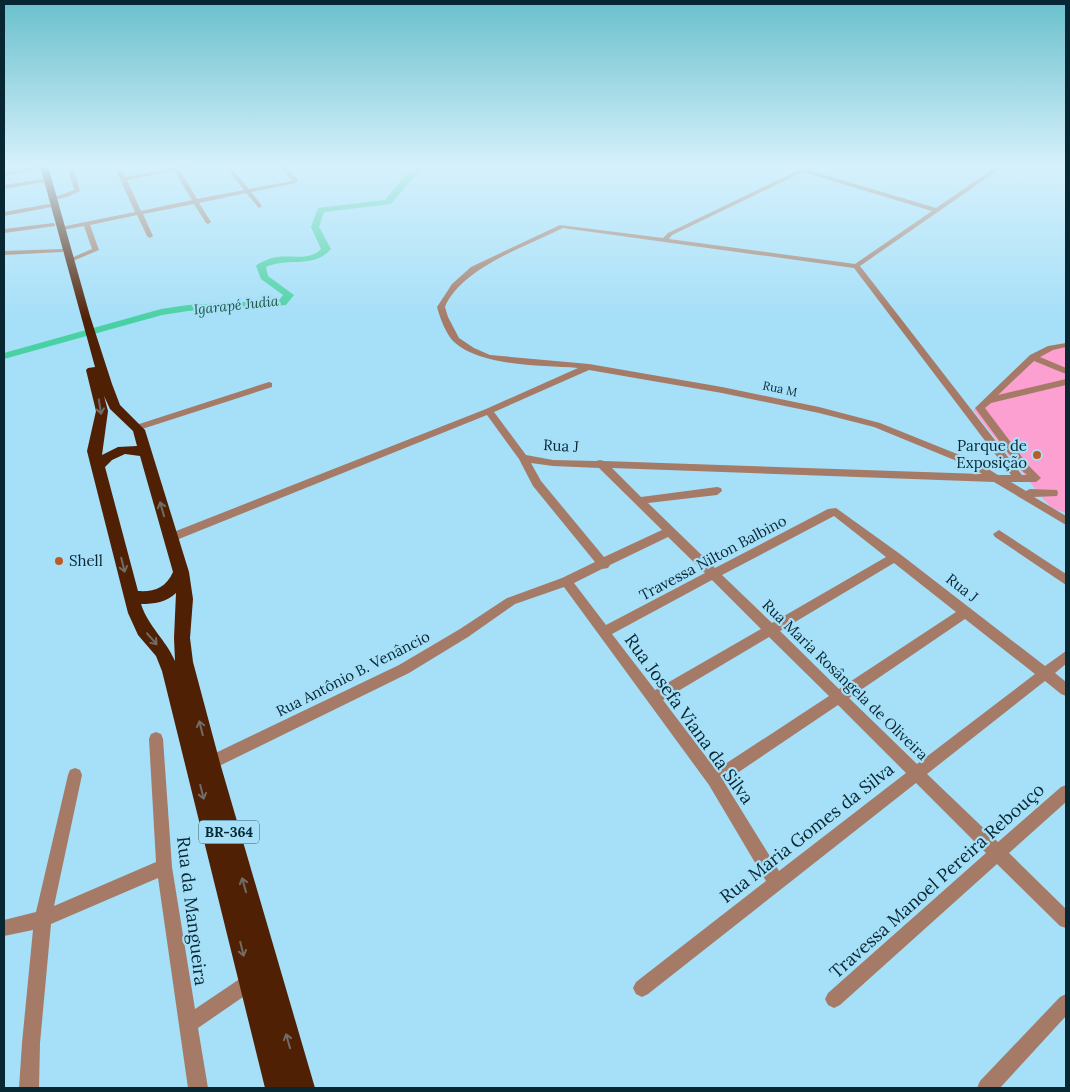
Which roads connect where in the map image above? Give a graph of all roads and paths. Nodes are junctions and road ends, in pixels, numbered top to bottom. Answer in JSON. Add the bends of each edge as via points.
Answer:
{"nodes":[{"id":1,"x":52,"y":217,"type":"edge"},
{"id":2,"x":58,"y":217,"type":"edge"},
{"id":3,"x":125,"y":217,"type":"edge"},
{"id":4,"x":140,"y":217,"type":"edge"},
{"id":5,"x":205,"y":217,"type":"edge"},
{"id":6,"x":705,"y":217,"type":"edge"},
{"id":7,"x":927,"y":217,"type":"edge"},
{"id":8,"x":208,"y":222,"type":"dead end"},
{"id":9,"x":53,"y":225,"type":"junction"},
{"id":10,"x":88,"y":225,"type":"junction"},
{"id":11,"x":63,"y":228,"type":"junction"},
{"id":12,"x":4,"y":231,"type":"edge"},
{"id":13,"x":150,"y":236,"type":"dead end"},
{"id":14,"x":665,"y":240,"type":"junction"},
{"id":15,"x":62,"y":250,"type":"junction"},
{"id":16,"x":4,"y":253,"type":"edge"},
{"id":17,"x":71,"y":260,"type":"junction"},
{"id":18,"x":856,"y":266,"type":"junction"},
{"id":19,"x":82,"y":317,"type":"junction"},
{"id":20,"x":1066,"y":345,"type":"edge"},
{"id":21,"x":1033,"y":357,"type":"junction"},
{"id":22,"x":94,"y":359,"type":"junction"},
{"id":23,"x":589,"y":367,"type":"junction"},
{"id":24,"x":1066,"y":371,"type":"edge"},
{"id":25,"x":1066,"y":382,"type":"edge"},
{"id":26,"x":269,"y":385,"type":"dead end"},
{"id":27,"x":989,"y":401,"type":"junction"},
{"id":28,"x":489,"y":412,"type":"junction"},
{"id":29,"x":136,"y":428,"type":"junction"},
{"id":30,"x":145,"y":453,"type":"junction"},
{"id":31,"x":523,"y":458,"type":"junction"},
{"id":32,"x":600,"y":463,"type":"junction"},
{"id":33,"x":98,"y":467,"type":"junction"},
{"id":34,"x":997,"y":479,"type":"junction"},
{"id":35,"x":1019,"y":479,"type":"junction"},
{"id":36,"x":717,"y":491,"type":"dead end"},
{"id":37,"x":1053,"y":492,"type":"dead end"},
{"id":38,"x":1030,"y":493,"type":"junction"},
{"id":39,"x":638,"y":500,"type":"junction"},
{"id":40,"x":1042,"y":506,"type":"junction"},
{"id":41,"x":836,"y":512,"type":"joint"},
{"id":42,"x":1066,"y":521,"type":"edge"},
{"id":43,"x":670,"y":531,"type":"junction"},
{"id":44,"x":998,"y":534,"type":"dead end"},
{"id":45,"x":170,"y":538,"type":"junction"},
{"id":46,"x":896,"y":557,"type":"junction"},
{"id":47,"x":604,"y":564,"type":"junction"},
{"id":48,"x":181,"y":572,"type":"junction"},
{"id":49,"x":713,"y":574,"type":"junction"},
{"id":50,"x":1066,"y":580,"type":"edge"},
{"id":51,"x":566,"y":581,"type":"junction"},
{"id":52,"x":131,"y":596,"type":"junction"},
{"id":53,"x":966,"y":612,"type":"junction"},
{"id":54,"x":770,"y":630,"type":"junction"},
{"id":55,"x":604,"y":632,"type":"junction"},
{"id":56,"x":1066,"y":656,"type":"edge"},
{"id":57,"x":1045,"y":674,"type":"junction"},
{"id":58,"x":1066,"y":690,"type":"edge"},
{"id":59,"x":654,"y":698,"type":"junction"},
{"id":60,"x":840,"y":698,"type":"junction"},
{"id":61,"x":156,"y":739,"type":"dead end"},
{"id":62,"x":210,"y":763,"type":"junction"},
{"id":63,"x":917,"y":773,"type":"junction"},
{"id":64,"x":75,"y":774,"type":"dead end"},
{"id":65,"x":714,"y":780,"type":"junction"},
{"id":66,"x":1066,"y":792,"type":"edge"},
{"id":67,"x":997,"y":852,"type":"junction"},
{"id":68,"x":164,"y":867,"type":"junction"},
{"id":69,"x":776,"y":882,"type":"junction"},
{"id":70,"x":43,"y":919,"type":"junction"},
{"id":71,"x":1066,"y":920,"type":"edge"},
{"id":72,"x":4,"y":928,"type":"edge"},
{"id":73,"x":250,"y":982,"type":"junction"},
{"id":74,"x":642,"y":988,"type":"dead end"},
{"id":75,"x":834,"y":999,"type":"dead end"},
{"id":76,"x":1066,"y":1003,"type":"edge"},
{"id":77,"x":187,"y":1024,"type":"junction"},
{"id":78,"x":29,"y":1088,"type":"edge"},
{"id":79,"x":198,"y":1088,"type":"edge"},
{"id":80,"x":278,"y":1088,"type":"edge"},
{"id":81,"x":302,"y":1088,"type":"edge"},
{"id":82,"x":987,"y":1088,"type":"edge"}],
"edges":[{"from":1,"to":9,"type":"highway","number":"BR-364"},
{"from":2,"to":11,"type":"highway","number":"BR-364"},
{"from":3,"to":10,"type":"street"},
{"from":4,"to":13,"type":"street"},
{"from":5,"to":8,"type":"street"},
{"from":6,"to":14,"type":"street","via":[[670,234]]},
{"from":7,"to":18,"type":"street"},
{"from":9,"to":12,"type":"street"},
{"from":9,"to":15,"type":"highway","number":"BR-364"},
{"from":10,"to":11,"type":"street"},
{"from":10,"to":17,"type":"street","via":[[96,250]]},
{"from":11,"to":17,"type":"highway","number":"BR-364"},
{"from":14,"to":18,"type":"street"},
{"from":14,"to":23,"type":"street","name":"Rua M","via":[[562,226],[474,269],[444,300],[442,308],[456,340],[479,354]]},
{"from":15,"to":16,"type":"street"},
{"from":15,"to":19,"type":"highway","number":"BR-364"},
{"from":17,"to":19,"type":"highway","number":"BR-364"},
{"from":18,"to":35,"type":"street"},
{"from":19,"to":22,"type":"highway","number":"BR-364"},
{"from":20,"to":21,"type":"street"},
{"from":21,"to":24,"type":"street"},
{"from":21,"to":27,"type":"street"},
{"from":22,"to":29,"type":"highway","number":"BR-364","via":[[114,406]]},
{"from":22,"to":33,"type":"highway","number":"BR-364","one_way":true,"via":[[102,411],[94,451]]},
{"from":23,"to":28,"type":"street"},
{"from":23,"to":34,"type":"street","name":"Rua M","via":[[722,390],[877,425],[953,455]]},
{"from":25,"to":27,"type":"street"},
{"from":26,"to":29,"type":"street"},
{"from":27,"to":35,"type":"street","via":[[981,405],[982,413],[1036,478]]},
{"from":28,"to":31,"type":"street","name":"Rua J"},
{"from":28,"to":45,"type":"street"},
{"from":29,"to":30,"type":"highway","number":"BR-364"},
{"from":30,"to":33,"type":"highway","via":[[122,450],[108,456]]},
{"from":45,"to":30,"type":"highway","number":"BR-364","one_way":true},
{"from":31,"to":32,"type":"street","name":"Rua J","via":[[553,463]]},
{"from":31,"to":47,"type":"street","via":[[538,483]]},
{"from":32,"to":34,"type":"street","name":"Rua J"},
{"from":32,"to":39,"type":"street","name":"Rua Maria Rosângela de Oliveira"},
{"from":33,"to":52,"type":"highway","number":"BR-364","one_way":true},
{"from":34,"to":35,"type":"street","name":"Rua M"},
{"from":34,"to":40,"type":"street"},
{"from":35,"to":38,"type":"street"},
{"from":36,"to":39,"type":"street"},
{"from":37,"to":38,"type":"street"},
{"from":38,"to":40,"type":"street"},
{"from":39,"to":43,"type":"street","name":"Rua Maria Rosângela de Oliveira"},
{"from":40,"to":42,"type":"street"},
{"from":41,"to":46,"type":"street","name":"Rua J"},
{"from":41,"to":49,"type":"street","name":"Travessa Nilton Balbino"},
{"from":43,"to":47,"type":"street","name":"Rua Antônio B. Venâncio"},
{"from":43,"to":49,"type":"street","name":"Rua Maria Rosângela de Oliveira"},
{"from":44,"to":50,"type":"street"},
{"from":45,"to":48,"type":"highway","number":"BR-364"},
{"from":46,"to":53,"type":"street","name":"Rua J"},
{"from":46,"to":54,"type":"street"},
{"from":47,"to":51,"type":"street","name":"Rua Antônio B. Venâncio"},
{"from":48,"to":52,"type":"highway","via":[[172,590],[151,597]]},
{"from":62,"to":48,"type":"highway","number":"BR-364","one_way":true,"via":[[184,662],[185,599]]},
{"from":49,"to":54,"type":"street","name":"Rua Maria Rosângela de Oliveira"},
{"from":49,"to":55,"type":"street","name":"Travessa Nilton Balbino"},
{"from":51,"to":55,"type":"street","name":"Rua Josefa Viana da Silva"},
{"from":51,"to":62,"type":"street","name":"Rua Antônio B. Venâncio","via":[[511,602],[404,669]]},
{"from":52,"to":73,"type":"highway","number":"BR-364","one_way":true,"via":[[144,630],[162,651],[171,671]]},
{"from":53,"to":57,"type":"street","name":"Rua J"},
{"from":53,"to":60,"type":"street"},
{"from":54,"to":59,"type":"street"},
{"from":54,"to":60,"type":"street","name":"Rua Maria Rosângela de Oliveira"},
{"from":55,"to":59,"type":"street","name":"Rua Josefa Viana da Silva"},
{"from":56,"to":57,"type":"street","name":"Rua Maria Gomes da Silva"},
{"from":57,"to":58,"type":"street","name":"Rua J"},
{"from":57,"to":63,"type":"street","name":"Rua Maria Gomes da Silva"},
{"from":59,"to":65,"type":"street","name":"Rua Josefa Viana da Silva"},
{"from":60,"to":63,"type":"street","name":"Rua Maria Rosângela de Oliveira"},
{"from":60,"to":65,"type":"street"},
{"from":61,"to":68,"type":"street","name":"Rua da Mangueira"},
{"from":81,"to":62,"type":"highway","number":"BR-364","one_way":true},
{"from":63,"to":67,"type":"street","name":"Rua Maria Rosângela de Oliveira"},
{"from":63,"to":69,"type":"street","name":"Rua Maria Gomes da Silva"},
{"from":64,"to":70,"type":"street"},
{"from":65,"to":69,"type":"street","name":"Rua Josefa Viana da Silva"},
{"from":66,"to":67,"type":"street","name":"Travessa Manoel Pereira Rebouço"},
{"from":67,"to":71,"type":"street","name":"Rua Maria Rosângela de Oliveira"},
{"from":67,"to":75,"type":"street","name":"Travessa Manoel Pereira Rebouço"},
{"from":68,"to":70,"type":"street"},
{"from":68,"to":77,"type":"street","name":"Rua da Mangueira"},
{"from":69,"to":74,"type":"street","name":"Rua Maria Gomes da Silva"},
{"from":70,"to":72,"type":"street"},
{"from":70,"to":78,"type":"street"},
{"from":73,"to":77,"type":"street"},
{"from":73,"to":80,"type":"highway","number":"BR-364"},
{"from":76,"to":82,"type":"street"},
{"from":77,"to":79,"type":"street","name":"Rua da Mangueira"}]}
